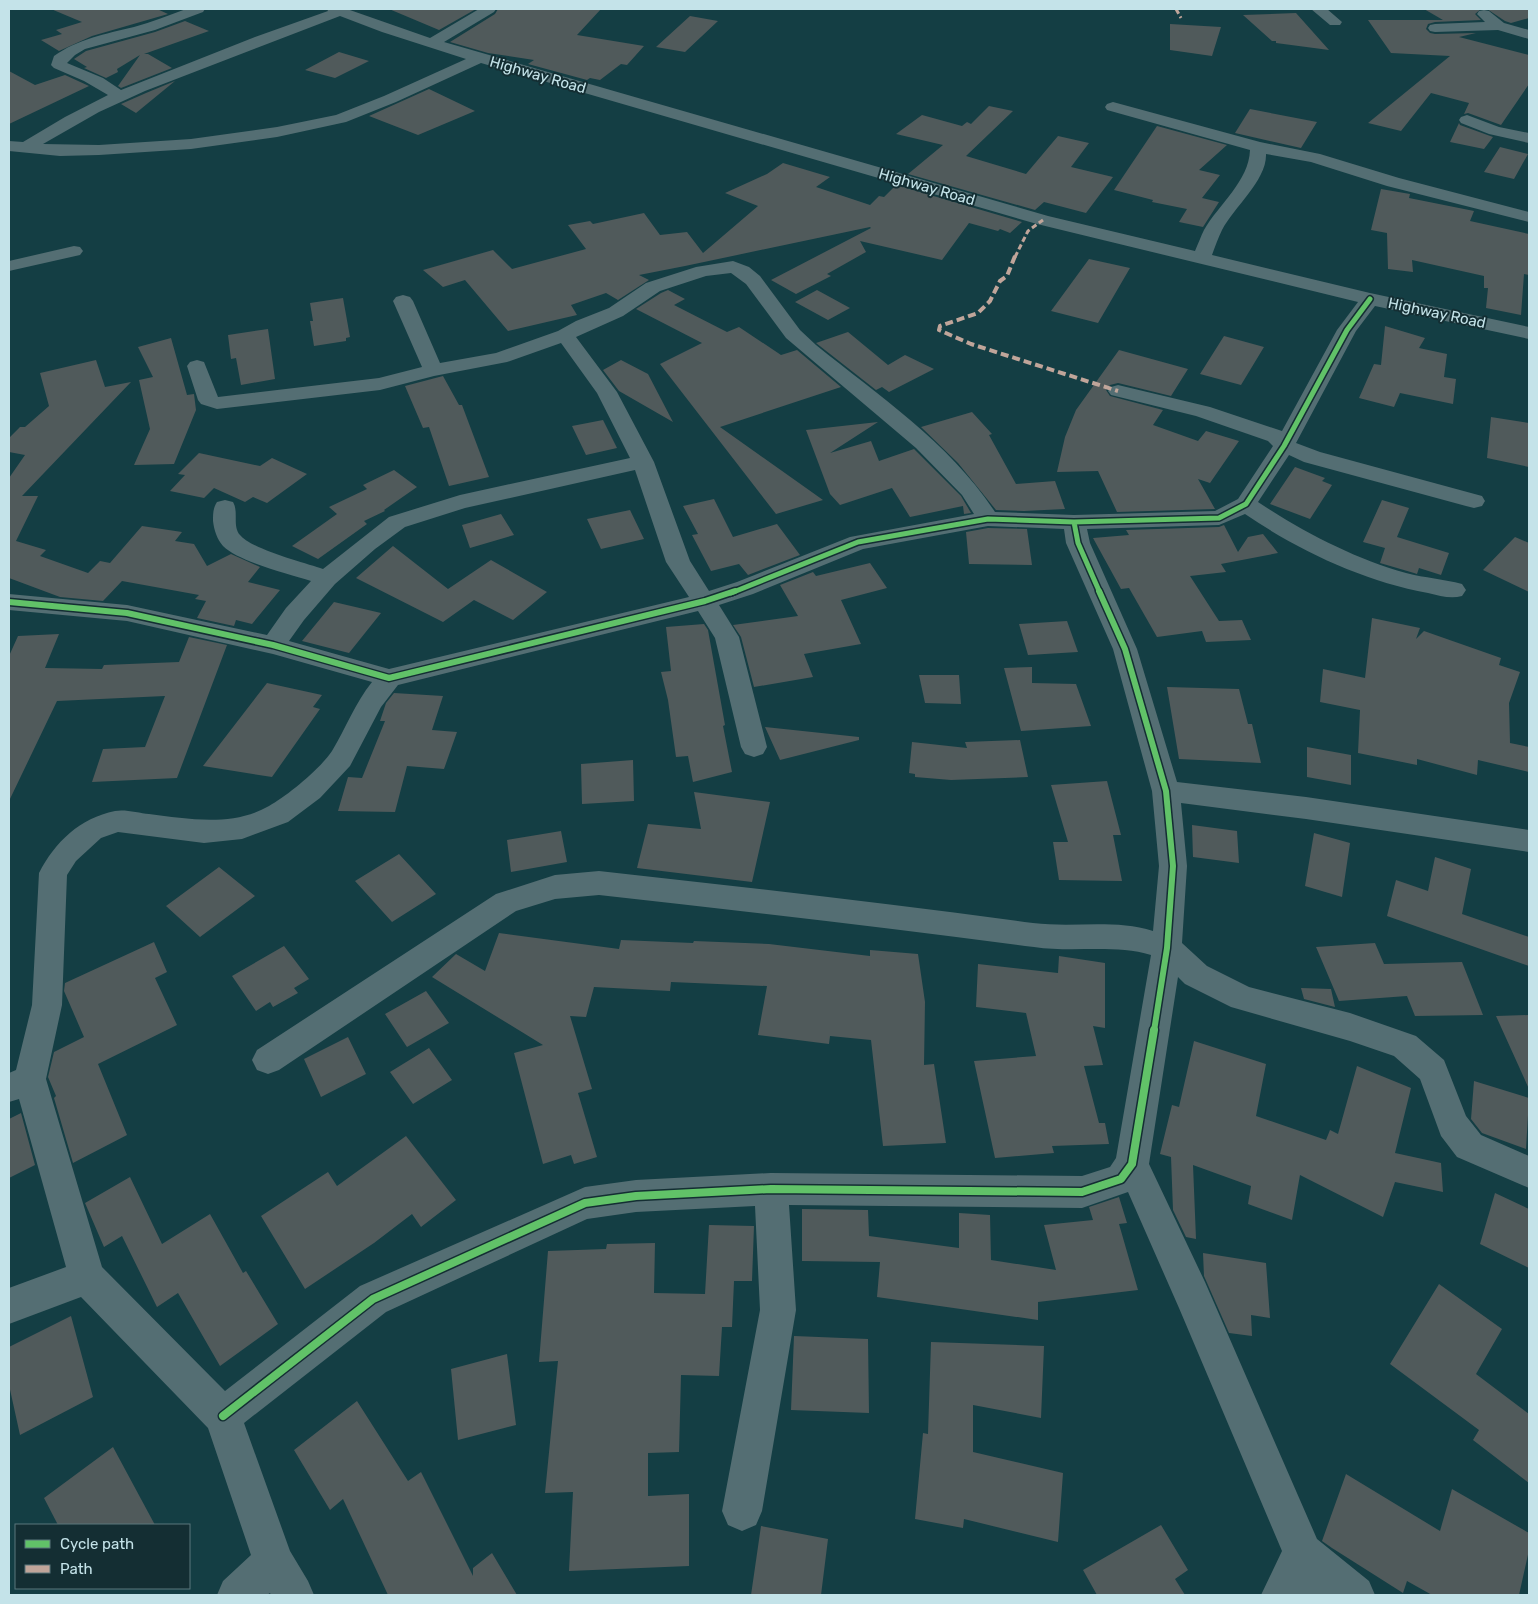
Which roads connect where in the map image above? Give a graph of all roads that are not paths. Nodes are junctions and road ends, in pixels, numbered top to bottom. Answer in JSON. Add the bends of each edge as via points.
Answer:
{"nodes":[{"id":1,"x":198,"y":9,"type":"edge"},
{"id":2,"x":489,"y":9,"type":"edge"},
{"id":3,"x":1318,"y":9,"type":"edge"},
{"id":4,"x":1478,"y":9,"type":"edge"},
{"id":5,"x":337,"y":10,"type":"edge"},
{"id":6,"x":1334,"y":22,"type":"dead end"},
{"id":7,"x":1499,"y":26,"type":"junction"},
{"id":8,"x":1435,"y":28,"type":"dead end"},
{"id":9,"x":1529,"y":35,"type":"edge"},
{"id":10,"x":432,"y":43,"type":"junction"},
{"id":11,"x":480,"y":58,"type":"junction"},
{"id":12,"x":118,"y":95,"type":"junction"},
{"id":13,"x":1113,"y":107,"type":"dead end"},
{"id":14,"x":1467,"y":120,"type":"dead end"},
{"id":15,"x":1529,"y":138,"type":"edge"},
{"id":16,"x":9,"y":146,"type":"edge"},
{"id":17,"x":1258,"y":147,"type":"junction"},
{"id":18,"x":26,"y":148,"type":"junction"},
{"id":19,"x":1529,"y":217,"type":"edge"},
{"id":20,"x":74,"y":251,"type":"dead end"},
{"id":21,"x":1201,"y":259,"type":"junction"},
{"id":22,"x":9,"y":266,"type":"edge"},
{"id":23,"x":1370,"y":299,"type":"junction"},
{"id":24,"x":403,"y":301,"type":"dead end"},
{"id":25,"x":1529,"y":333,"type":"edge"},
{"id":26,"x":565,"y":335,"type":"junction"},
{"id":27,"x":197,"y":366,"type":"dead end"},
{"id":28,"x":433,"y":370,"type":"junction"},
{"id":29,"x":1118,"y":391,"type":"dead end"},
{"id":30,"x":1284,"y":446,"type":"junction"},
{"id":31,"x":643,"y":462,"type":"junction"},
{"id":32,"x":1474,"y":501,"type":"dead end"},
{"id":33,"x":1246,"y":504,"type":"junction"},
{"id":34,"x":225,"y":507,"type":"dead end"},
{"id":35,"x":988,"y":519,"type":"junction"},
{"id":36,"x":1074,"y":522,"type":"junction"},
{"id":37,"x":327,"y":578,"type":"junction"},
{"id":38,"x":1454,"y":590,"type":"dead end"},
{"id":39,"x":705,"y":601,"type":"junction"},
{"id":40,"x":9,"y":602,"type":"edge"},
{"id":41,"x":273,"y":645,"type":"junction"},
{"id":42,"x":389,"y":678,"type":"junction"},
{"id":43,"x":754,"y":747,"type":"dead end"},
{"id":44,"x":1166,"y":791,"type":"junction"},
{"id":45,"x":1529,"y":841,"type":"edge"},
{"id":46,"x":1168,"y":948,"type":"junction"},
{"id":47,"x":268,"y":1060,"type":"dead end"},
{"id":48,"x":19,"y":1084,"type":"edge"},
{"id":49,"x":1132,"y":1164,"type":"junction"},
{"id":50,"x":1529,"y":1172,"type":"edge"},
{"id":51,"x":771,"y":1189,"type":"junction"},
{"id":52,"x":87,"y":1277,"type":"junction"},
{"id":53,"x":9,"y":1306,"type":"edge"},
{"id":54,"x":223,"y":1416,"type":"junction"},
{"id":55,"x":742,"y":1511,"type":"dead end"},
{"id":56,"x":1303,"y":1553,"type":"junction"},
{"id":57,"x":284,"y":1579,"type":"edge"},
{"id":58,"x":237,"y":1595,"type":"edge"},
{"id":59,"x":1281,"y":1595,"type":"edge"},
{"id":60,"x":1321,"y":1595,"type":"edge"},
{"id":61,"x":1355,"y":1595,"type":"edge"}],
"edges":[{"from":1,"to":12,"type":"street","via":[[149,27],[87,43],[59,58],[59,65],[94,78]]},
{"from":2,"to":10,"type":"street"},
{"from":3,"to":6,"type":"street"},
{"from":4,"to":7,"type":"street"},
{"from":5,"to":10,"type":"street","name":"Highway Road"},
{"from":5,"to":12,"type":"street"},
{"from":7,"to":8,"type":"street"},
{"from":7,"to":9,"type":"street"},
{"from":10,"to":11,"type":"street","name":"Highway Road"},
{"from":11,"to":18,"type":"street","via":[[340,119],[277,132],[142,148],[60,151]]},
{"from":11,"to":21,"type":"street","name":"Highway Road","via":[[1044,220]]},
{"from":12,"to":18,"type":"street","via":[[48,132]]},
{"from":13,"to":17,"type":"street"},
{"from":14,"to":15,"type":"street"},
{"from":16,"to":18,"type":"street"},
{"from":17,"to":19,"type":"street","via":[[1314,158]]},
{"from":17,"to":21,"type":"street","via":[[1258,162],[1251,176],[1213,230]]},
{"from":20,"to":22,"type":"street"},
{"from":21,"to":23,"type":"street","name":"Highway Road"},
{"from":23,"to":25,"type":"street","name":"Highway Road"},
{"from":23,"to":30,"type":"street","via":[[1347,330]]},
{"from":24,"to":28,"type":"street"},
{"from":26,"to":28,"type":"street","via":[[500,358]]},
{"from":26,"to":31,"type":"street","via":[[607,392]]},
{"from":26,"to":35,"type":"street","via":[[616,312],[653,287],[703,271],[733,267],[753,280],[793,334],[809,349],[924,443],[970,492]]},
{"from":27,"to":28,"type":"street","via":[[208,400],[226,403],[380,384]]},
{"from":29,"to":30,"type":"street","via":[[1249,425],[1276,436]]},
{"from":30,"to":32,"type":"street","via":[[1312,457]]},
{"from":30,"to":33,"type":"street"},
{"from":31,"to":37,"type":"street","via":[[460,502],[397,522]]},
{"from":31,"to":39,"type":"street","via":[[678,562]]},
{"from":33,"to":36,"type":"street","via":[[1219,518]]},
{"from":33,"to":38,"type":"street","via":[[1264,517],[1335,554],[1392,576]]},
{"from":34,"to":37,"type":"street","via":[[224,522],[232,541],[258,555]]},
{"from":35,"to":36,"type":"street"},
{"from":35,"to":39,"type":"street","via":[[858,542]]},
{"from":36,"to":44,"type":"street","via":[[1078,543],[1125,649]]},
{"from":37,"to":41,"type":"street"},
{"from":39,"to":42,"type":"street"},
{"from":39,"to":43,"type":"street","via":[[727,637]]},
{"from":40,"to":41,"type":"street","via":[[127,613]]},
{"from":41,"to":42,"type":"street"},
{"from":42,"to":48,"type":"street","via":[[370,702],[341,759],[310,791],[278,814],[242,828],[204,832],[117,821],[91,830],[66,853],[53,872],[47,1005]]},
{"from":44,"to":45,"type":"street"},
{"from":44,"to":46,"type":"street","via":[[1173,866]]},
{"from":46,"to":47,"type":"street","via":[[1135,938],[1041,936],[599,883],[555,887],[506,902]]},
{"from":46,"to":49,"type":"street"},
{"from":46,"to":50,"type":"street","via":[[1196,975],[1242,998],[1350,1027],[1405,1046],[1433,1070],[1453,1125],[1469,1146]]},
{"from":48,"to":52,"type":"street"},
{"from":49,"to":51,"type":"street","via":[[1121,1179],[1082,1192]]},
{"from":49,"to":56,"type":"street"},
{"from":51,"to":54,"type":"street","via":[[636,1196],[585,1203],[373,1299]]},
{"from":51,"to":55,"type":"street","via":[[778,1310]]},
{"from":52,"to":53,"type":"street"},
{"from":52,"to":54,"type":"street"},
{"from":54,"to":57,"type":"street"},
{"from":56,"to":59,"type":"street"},
{"from":56,"to":60,"type":"street"},
{"from":56,"to":61,"type":"street"},
{"from":57,"to":58,"type":"street"}]}
